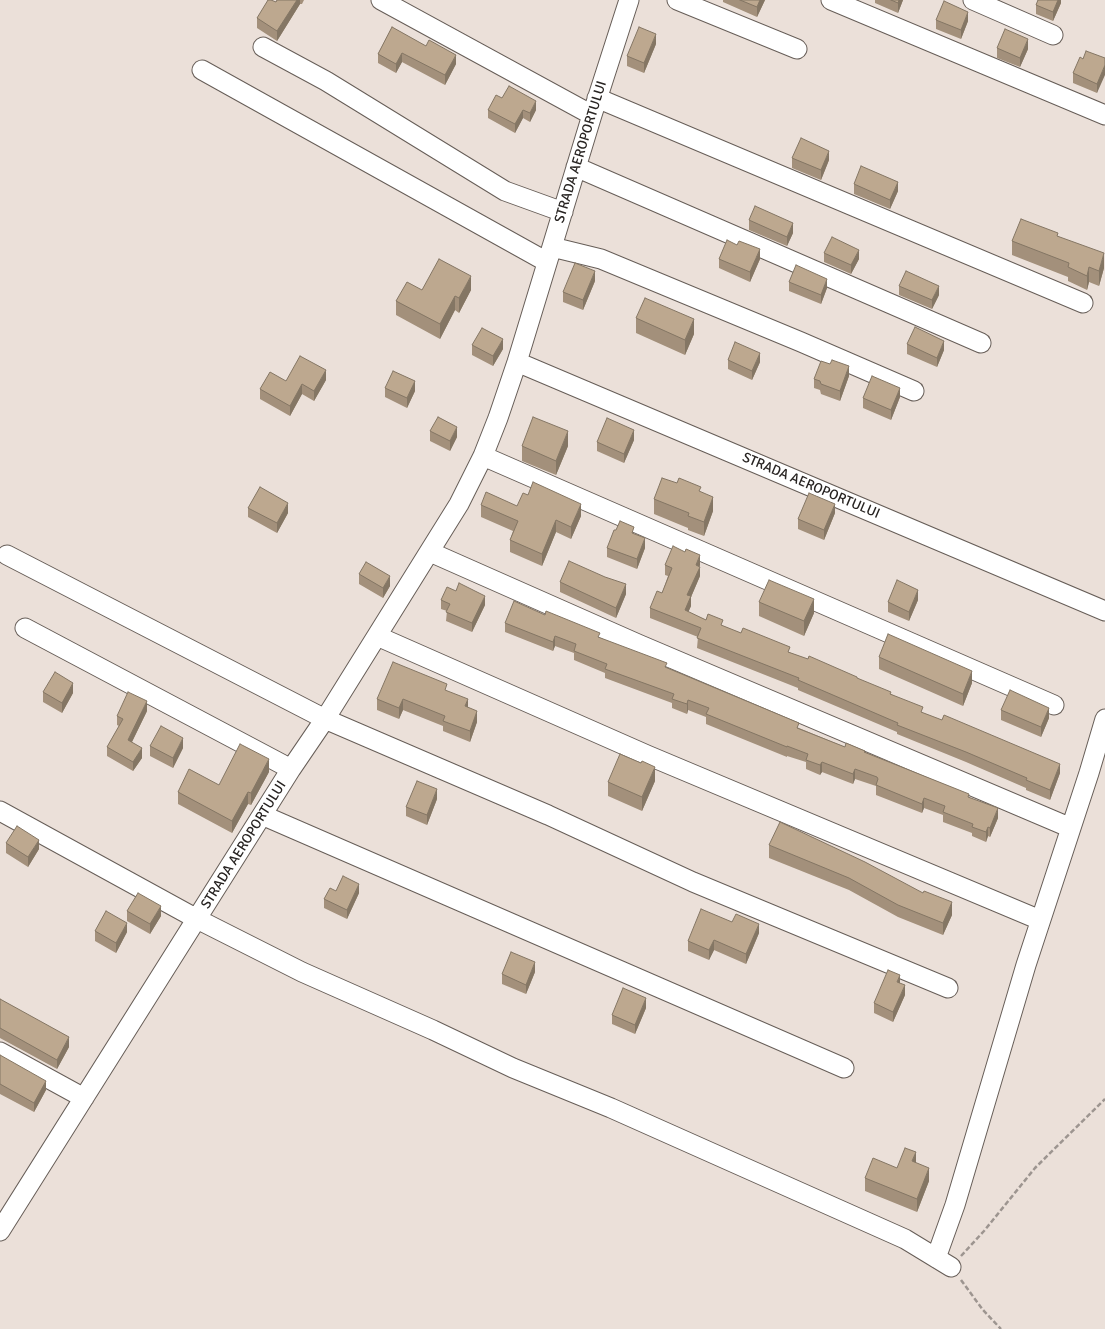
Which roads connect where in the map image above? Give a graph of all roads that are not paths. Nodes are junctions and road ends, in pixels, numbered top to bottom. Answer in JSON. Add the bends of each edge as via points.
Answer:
{"nodes":[{"id":1,"x":381,"y":0,"type":"edge"},
{"id":2,"x":628,"y":0,"type":"edge"},
{"id":3,"x":677,"y":0,"type":"edge"},
{"id":4,"x":831,"y":0,"type":"edge"},
{"id":5,"x":973,"y":0,"type":"edge"},
{"id":6,"x":1052,"y":34,"type":"dead end"},
{"id":7,"x":263,"y":47,"type":"dead end"},
{"id":8,"x":797,"y":49,"type":"dead end"},
{"id":9,"x":202,"y":70,"type":"dead end"},
{"id":10,"x":594,"y":106,"type":"junction"},
{"id":11,"x":1105,"y":115,"type":"edge"},
{"id":12,"x":576,"y":166,"type":"junction"},
{"id":13,"x":563,"y":212,"type":"junction"},
{"id":14,"x":550,"y":254,"type":"junction"},
{"id":15,"x":1083,"y":303,"type":"dead end"},
{"id":16,"x":981,"y":342,"type":"dead end"},
{"id":17,"x":517,"y":362,"type":"junction"},
{"id":18,"x":914,"y":391,"type":"dead end"},
{"id":19,"x":483,"y":456,"type":"junction"},
{"id":20,"x":430,"y":552,"type":"junction"},
{"id":21,"x":7,"y":555,"type":"dead end"},
{"id":22,"x":1105,"y":611,"type":"edge"},
{"id":23,"x":25,"y":628,"type":"dead end"},
{"id":24,"x":377,"y":636,"type":"junction"},
{"id":25,"x":1054,"y":705,"type":"dead end"},
{"id":26,"x":326,"y":719,"type":"junction"},
{"id":27,"x":1105,"y":719,"type":"edge"},
{"id":28,"x":291,"y":769,"type":"junction"},
{"id":29,"x":0,"y":811,"type":"edge"},
{"id":30,"x":262,"y":815,"type":"junction"},
{"id":31,"x":1071,"y":828,"type":"junction"},
{"id":32,"x":197,"y":919,"type":"junction"},
{"id":33,"x":1040,"y":920,"type":"junction"},
{"id":34,"x":948,"y":988,"type":"dead end"},
{"id":35,"x":0,"y":1052,"type":"edge"},
{"id":36,"x":844,"y":1068,"type":"dead end"},
{"id":37,"x":84,"y":1098,"type":"junction"},
{"id":38,"x":3,"y":1220,"type":"edge"}],
"edges":[{"from":1,"to":10,"type":"street"},
{"from":2,"to":10,"type":"street","name":"STRADA AEROPORTULUI"},
{"from":3,"to":8,"type":"street"},
{"from":4,"to":11,"type":"street"},
{"from":5,"to":6,"type":"street"},
{"from":7,"to":13,"type":"street","via":[[326,81],[505,191]]},
{"from":9,"to":14,"type":"street"},
{"from":10,"to":12,"type":"street","name":"STRADA AEROPORTULUI"},
{"from":10,"to":15,"type":"street"},
{"from":12,"to":13,"type":"street","name":"STRADA AEROPORTULUI"},
{"from":12,"to":16,"type":"street"},
{"from":13,"to":14,"type":"street","name":"STRADA AEROPORTULUI"},
{"from":14,"to":17,"type":"street","name":"STRADA AEROPORTULUI"},
{"from":14,"to":18,"type":"street","via":[[600,259]]},
{"from":17,"to":19,"type":"street","name":"STRADA AEROPORTULUI"},
{"from":17,"to":22,"type":"street","name":"STRADA AEROPORTULUI"},
{"from":19,"to":20,"type":"street","name":"STRADA AEROPORTULUI"},
{"from":19,"to":25,"type":"street"},
{"from":20,"to":24,"type":"street","name":"STRADA AEROPORTULUI"},
{"from":20,"to":31,"type":"street"},
{"from":21,"to":26,"type":"street"},
{"from":23,"to":28,"type":"street"},
{"from":24,"to":26,"type":"street","name":"STRADA AEROPORTULUI"},
{"from":24,"to":33,"type":"street","via":[[647,756]]},
{"from":26,"to":28,"type":"street","name":"STRADA AEROPORTULUI"},
{"from":26,"to":34,"type":"street","via":[[693,882]]},
{"from":27,"to":31,"type":"street"},
{"from":28,"to":30,"type":"street","name":"STRADA AEROPORTULUI"},
{"from":29,"to":32,"type":"street"},
{"from":30,"to":32,"type":"street","name":"STRADA AEROPORTULUI"},
{"from":30,"to":36,"type":"street"},
{"from":31,"to":33,"type":"street"},
{"from":32,"to":33,"type":"street","via":[[302,972],[512,1068],[611,1108],[879,1227],[944,1262],[955,1205]]},
{"from":32,"to":37,"type":"street","name":"STRADA AEROPORTULUI"},
{"from":35,"to":37,"type":"street"},
{"from":37,"to":38,"type":"street","name":"STRADA AEROPORTULUI"}]}
